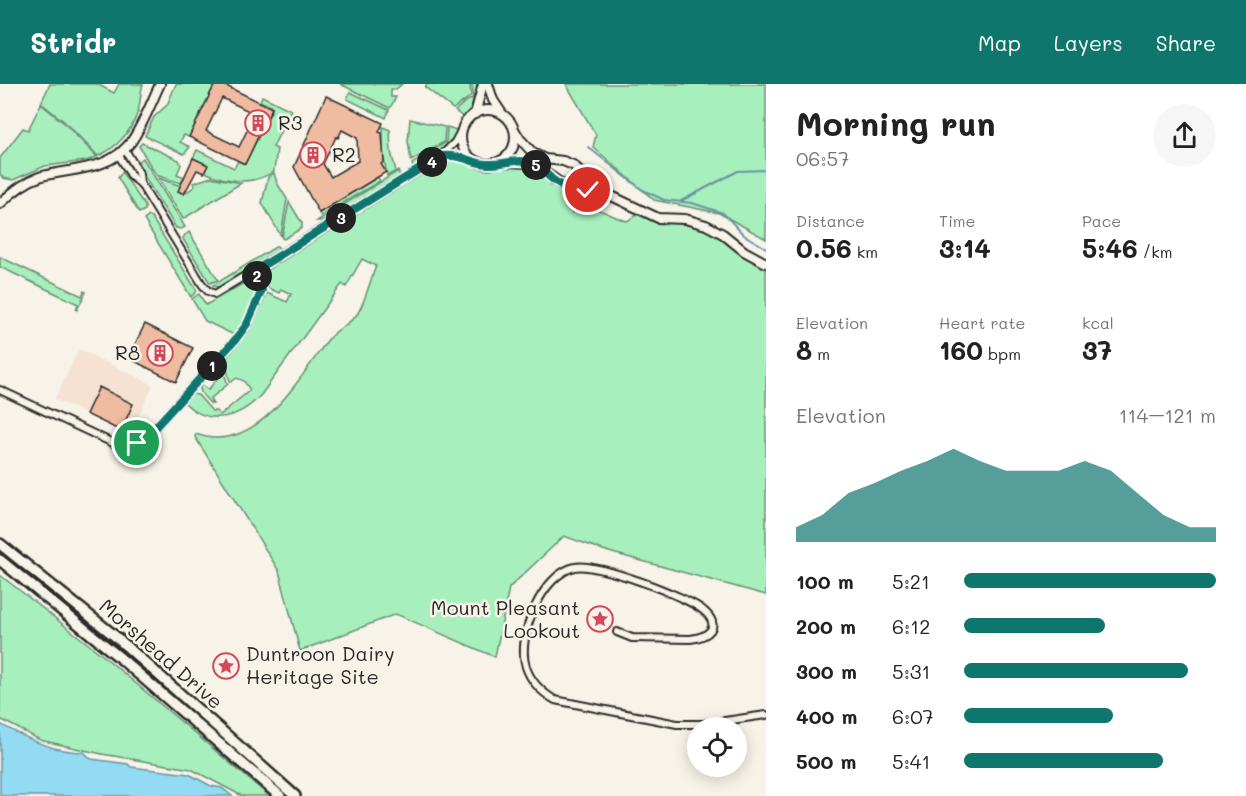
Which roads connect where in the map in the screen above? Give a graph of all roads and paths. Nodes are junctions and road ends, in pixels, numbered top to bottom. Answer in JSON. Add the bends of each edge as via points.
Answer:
{"nodes":[{"id":1,"x":160,"y":84,"type":"edge"},
{"id":2,"x":483,"y":84,"type":"edge"},
{"id":3,"x":488,"y":84,"type":"edge"},
{"id":4,"x":475,"y":114,"type":"junction"},
{"id":5,"x":502,"y":114,"type":"junction"},
{"id":6,"x":462,"y":129,"type":"junction"},
{"id":7,"x":514,"y":129,"type":"junction"},
{"id":8,"x":121,"y":151,"type":"junction"},
{"id":9,"x":441,"y":156,"type":"junction"},
{"id":10,"x":476,"y":161,"type":"junction"},
{"id":11,"x":498,"y":162,"type":"junction"},
{"id":12,"x":603,"y":192,"type":"junction"},
{"id":13,"x":0,"y":204,"type":"edge"},
{"id":14,"x":766,"y":263,"type":"edge"},
{"id":15,"x":254,"y":271,"type":"junction"},
{"id":16,"x":0,"y":390,"type":"edge"},
{"id":17,"x":0,"y":544,"type":"edge"},
{"id":18,"x":0,"y":560,"type":"edge"},
{"id":19,"x":617,"y":632,"type":"dead end"},
{"id":20,"x":766,"y":715,"type":"edge"},
{"id":21,"x":280,"y":796,"type":"edge"},
{"id":22,"x":295,"y":796,"type":"edge"}],
"edges":[{"from":1,"to":8,"type":"street","via":[[132,140]]},
{"from":2,"to":4,"type":"street"},
{"from":3,"to":5,"type":"street"},
{"from":4,"to":5,"type":"street","via":[[487,110]]},
{"from":4,"to":6,"type":"street"},
{"from":5,"to":7,"type":"street"},
{"from":6,"to":9,"type":"street"},
{"from":6,"to":10,"type":"street","via":[[463,146]]},
{"from":7,"to":11,"type":"street","via":[[513,147]]},
{"from":7,"to":12,"type":"street","via":[[533,153],[573,165]]},
{"from":8,"to":13,"type":"street","via":[[89,169],[31,181]]},
{"from":8,"to":15,"type":"street","via":[[139,173],[140,183],[211,293],[218,293]]},
{"from":9,"to":10,"type":"street"},
{"from":9,"to":15,"type":"street"},
{"from":10,"to":11,"type":"street"},
{"from":11,"to":12,"type":"street","via":[[529,163],[565,186]]},
{"from":12,"to":14,"type":"street","via":[[658,218],[706,225]]},
{"from":15,"to":16,"type":"street","via":[[262,290],[242,331],[139,442],[115,444]]},
{"from":17,"to":22,"type":"main road","name":"Morshead Drive","via":[[116,637]]},
{"from":18,"to":21,"type":"main road","name":"Morshead Drive"},
{"from":19,"to":20,"type":"street","via":[[632,638],[699,638],[709,633],[712,622],[704,611],[685,601],[613,573],[577,566],[558,575],[537,602],[524,643],[525,665],[532,681],[555,700],[677,724]]}]}
